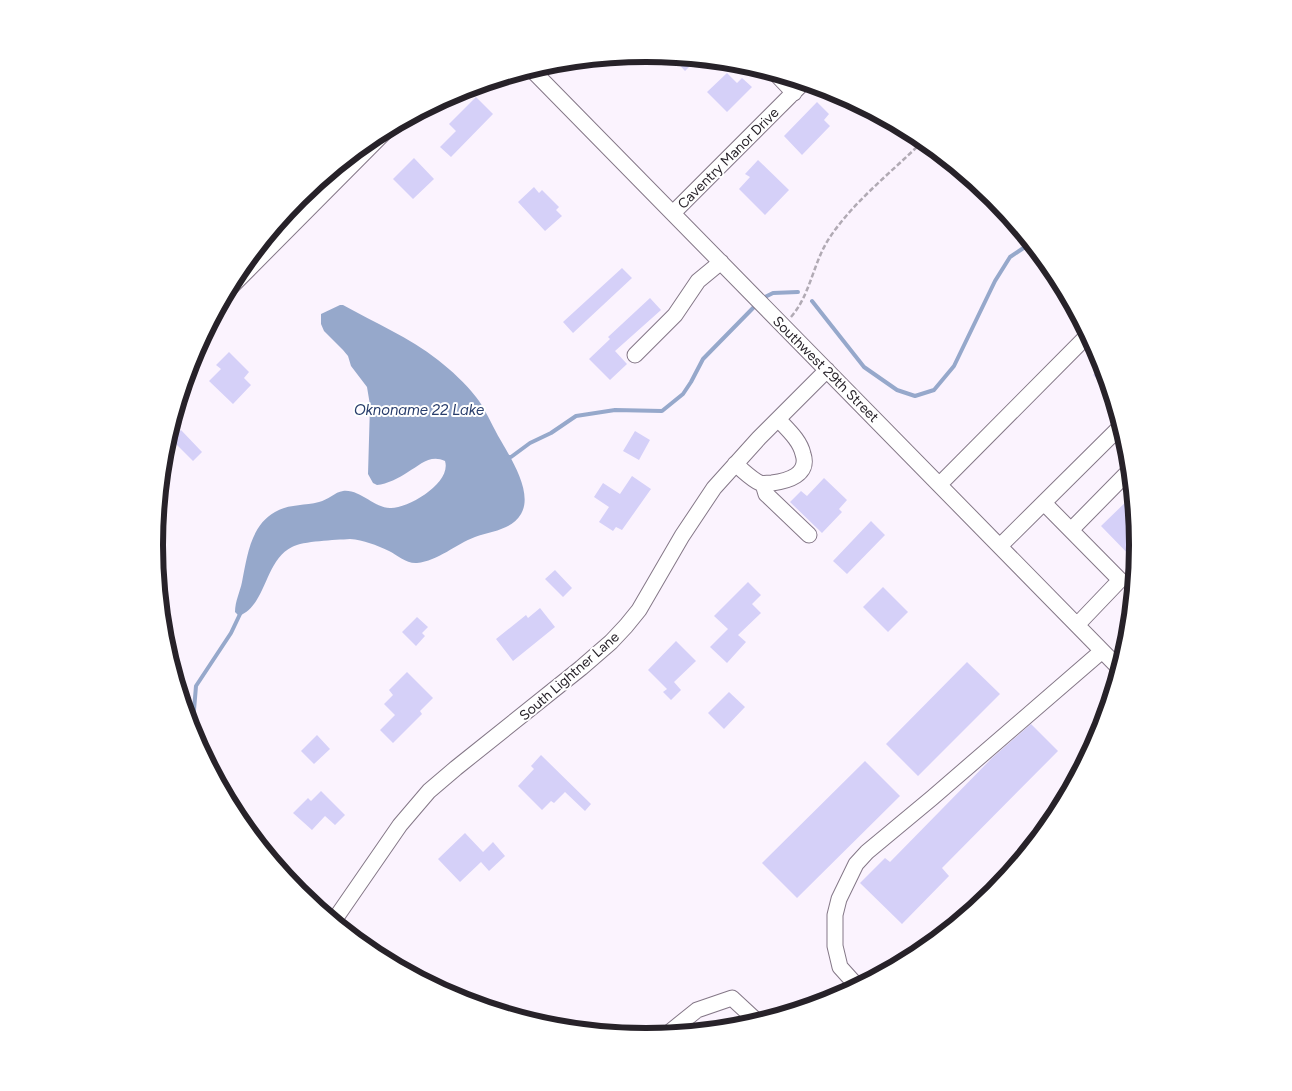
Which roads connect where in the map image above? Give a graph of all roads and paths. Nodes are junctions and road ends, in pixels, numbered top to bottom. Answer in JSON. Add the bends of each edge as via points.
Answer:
{"nodes":[{"id":1,"x":538,"y":75,"type":"edge"},
{"id":2,"x":799,"y":87,"type":"edge"},
{"id":3,"x":917,"y":146,"type":"edge"},
{"id":4,"x":362,"y":155,"type":"edge"},
{"id":5,"x":673,"y":213,"type":"junction"},
{"id":6,"x":721,"y":262,"type":"junction"},
{"id":7,"x":253,"y":265,"type":"edge"},
{"id":8,"x":783,"y":325,"type":"junction"},
{"id":9,"x":1083,"y":340,"type":"edge"},
{"id":10,"x":635,"y":355,"type":"dead end"},
{"id":11,"x":827,"y":370,"type":"junction"},
{"id":12,"x":778,"y":419,"type":"junction"},
{"id":13,"x":1116,"y":431,"type":"edge"},
{"id":14,"x":735,"y":464,"type":"junction"},
{"id":15,"x":1124,"y":476,"type":"edge"},
{"id":16,"x":762,"y":484,"type":"junction"},
{"id":17,"x":940,"y":484,"type":"junction"},
{"id":18,"x":1044,"y":504,"type":"junction"},
{"id":19,"x":1071,"y":530,"type":"junction"},
{"id":20,"x":809,"y":535,"type":"dead end"},
{"id":21,"x":1000,"y":546,"type":"junction"},
{"id":22,"x":1078,"y":625,"type":"junction"},
{"id":23,"x":1102,"y":650,"type":"junction"},
{"id":24,"x":1115,"y":663,"type":"edge"},
{"id":25,"x":337,"y":916,"type":"edge"},
{"id":26,"x":853,"y":982,"type":"edge"},
{"id":27,"x":751,"y":1016,"type":"edge"},
{"id":28,"x":676,"y":1027,"type":"edge"}],
"edges":[{"from":1,"to":5,"type":"street","name":"Southwest 29th Street"},
{"from":2,"to":5,"type":"street","name":"Caventry Manor Drive"},
{"from":3,"to":8,"type":"path","via":[[840,224],[825,246],[798,309]]},
{"from":4,"to":7,"type":"street"},
{"from":5,"to":6,"type":"street","name":"Southwest 29th Street"},
{"from":6,"to":8,"type":"street","name":"Southwest 29th Street"},
{"from":6,"to":10,"type":"street","via":[[698,281],[675,315]]},
{"from":8,"to":11,"type":"street","name":"Southwest 29th Street"},
{"from":9,"to":17,"type":"street"},
{"from":11,"to":12,"type":"street","name":"South Lightner Lane"},
{"from":11,"to":17,"type":"street","name":"Southwest 29th Street"},
{"from":12,"to":14,"type":"street","name":"South Lightner Lane"},
{"from":12,"to":16,"type":"street","via":[[798,443],[805,459],[798,475],[790,480]]},
{"from":13,"to":18,"type":"street"},
{"from":14,"to":16,"type":"street"},
{"from":14,"to":25,"type":"street","name":"South Lightner Lane","via":[[702,504],[626,626],[581,668],[429,792],[400,825]]},
{"from":15,"to":19,"type":"street"},
{"from":16,"to":20,"type":"street","via":[[766,494]]},
{"from":17,"to":21,"type":"street","name":"Southwest 29th Street"},
{"from":18,"to":19,"type":"street"},
{"from":18,"to":21,"type":"street"},
{"from":19,"to":22,"type":"street","via":[[1120,580]]},
{"from":21,"to":22,"type":"street","name":"Southwest 29th Street"},
{"from":22,"to":23,"type":"street","name":"Southwest 29th Street"},
{"from":23,"to":24,"type":"street","name":"Southwest 29th Street"},
{"from":23,"to":26,"type":"street","via":[[856,864],[839,898],[835,915],[835,946],[840,967]]},
{"from":27,"to":28,"type":"street","via":[[732,998],[697,1010]]}]}
